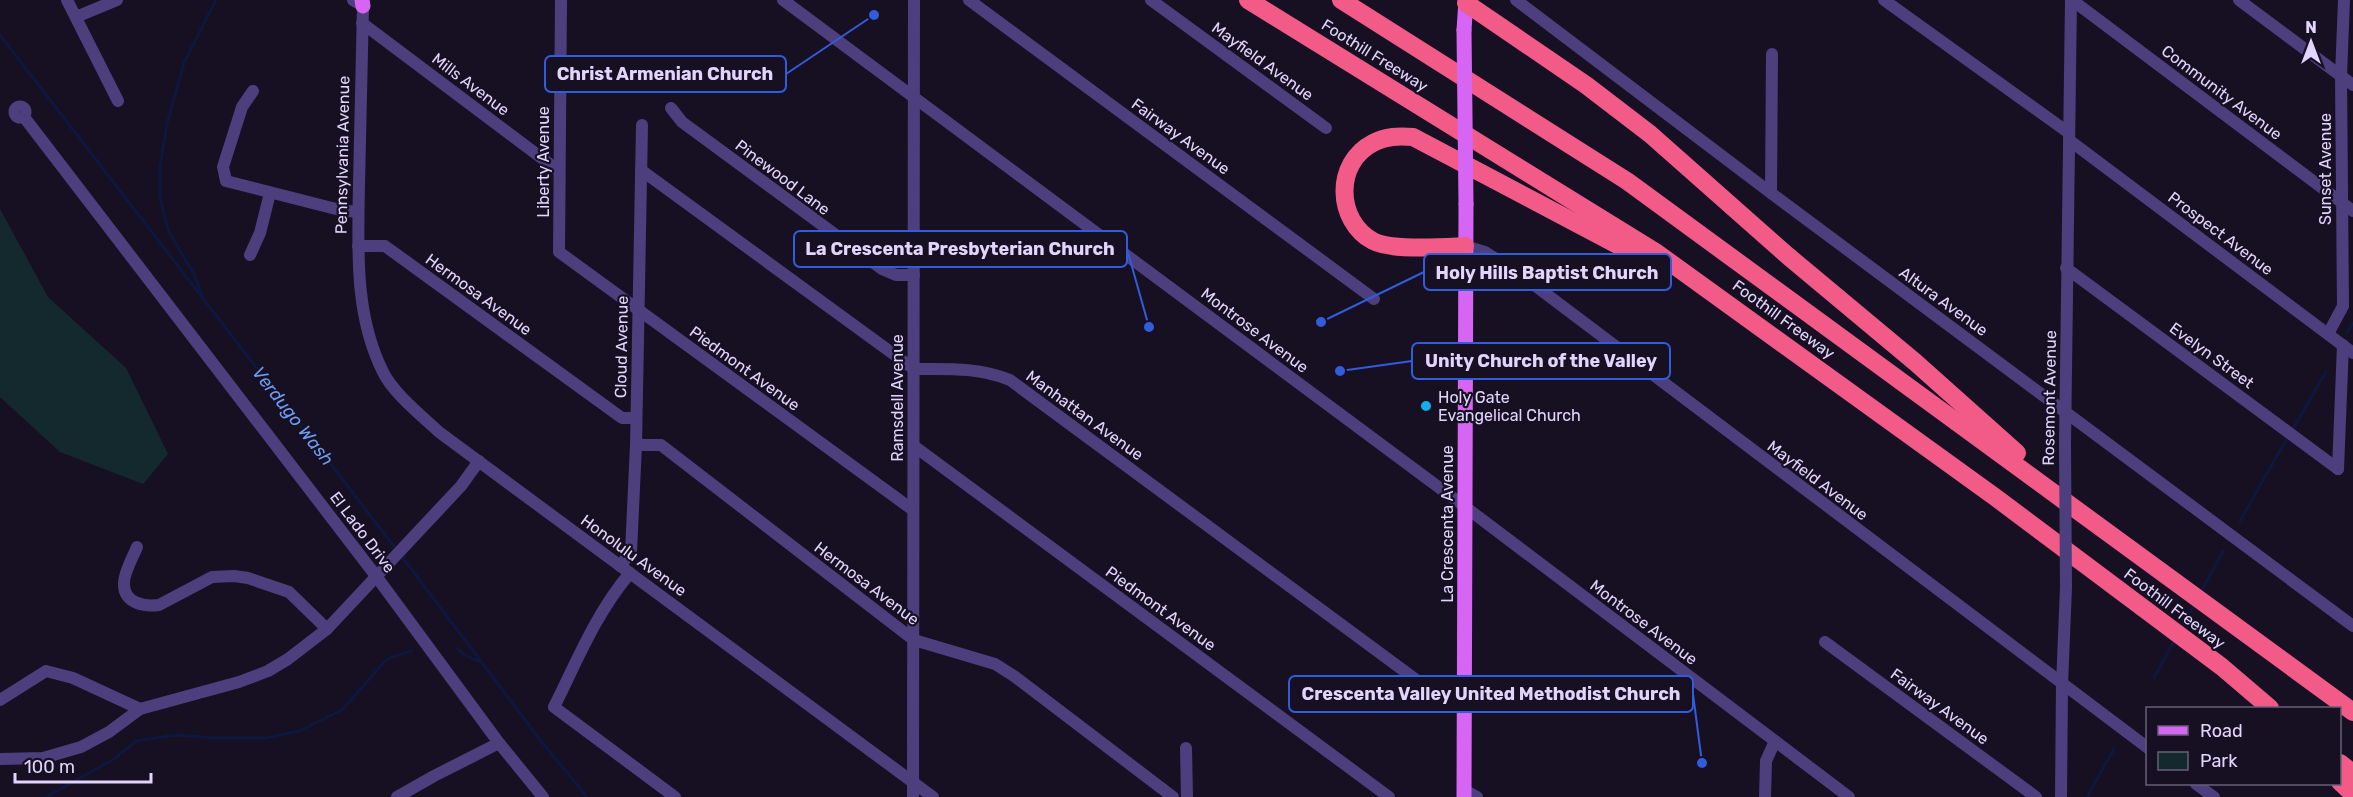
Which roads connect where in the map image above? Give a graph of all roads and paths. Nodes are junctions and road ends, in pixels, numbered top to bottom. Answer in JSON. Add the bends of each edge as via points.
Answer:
{"nodes":[{"id":1,"x":67,"y":0,"type":"edge"},
{"id":2,"x":117,"y":0,"type":"edge"},
{"id":3,"x":561,"y":0,"type":"edge"},
{"id":4,"x":783,"y":0,"type":"edge"},
{"id":5,"x":914,"y":0,"type":"edge"},
{"id":6,"x":969,"y":0,"type":"edge"},
{"id":7,"x":1151,"y":0,"type":"edge"},
{"id":8,"x":1248,"y":0,"type":"edge"},
{"id":9,"x":1341,"y":0,"type":"edge"},
{"id":10,"x":1516,"y":0,"type":"edge"},
{"id":11,"x":1884,"y":0,"type":"edge"},
{"id":12,"x":2072,"y":0,"type":"edge"},
{"id":13,"x":2239,"y":0,"type":"edge"},
{"id":14,"x":2344,"y":0,"type":"edge"},
{"id":15,"x":1466,"y":1,"type":"edge"},
{"id":16,"x":360,"y":2,"type":"edge"},
{"id":17,"x":76,"y":17,"type":"junction"},
{"id":18,"x":363,"y":23,"type":"junction"},
{"id":19,"x":1772,"y":54,"type":"dead end"},
{"id":20,"x":2341,"y":76,"type":"junction"},
{"id":21,"x":2353,"y":85,"type":"edge"},
{"id":22,"x":253,"y":91,"type":"dead end"},
{"id":23,"x":912,"y":95,"type":"junction"},
{"id":24,"x":118,"y":101,"type":"dead end"},
{"id":25,"x":671,"y":108,"type":"dead end"},
{"id":26,"x":24,"y":117,"type":"dead end"},
{"id":27,"x":642,"y":125,"type":"dead end"},
{"id":28,"x":1326,"y":128,"type":"dead end"},
{"id":29,"x":2069,"y":136,"type":"junction"},
{"id":30,"x":641,"y":170,"type":"junction"},
{"id":31,"x":559,"y":171,"type":"junction"},
{"id":32,"x":270,"y":193,"type":"junction"},
{"id":33,"x":1771,"y":193,"type":"junction"},
{"id":34,"x":2341,"y":202,"type":"junction"},
{"id":35,"x":2353,"y":211,"type":"edge"},
{"id":36,"x":358,"y":212,"type":"junction"},
{"id":37,"x":358,"y":246,"type":"junction"},
{"id":38,"x":1465,"y":246,"type":"junction"},
{"id":39,"x":559,"y":252,"type":"joint"},
{"id":40,"x":250,"y":255,"type":"dead end"},
{"id":41,"x":2066,"y":268,"type":"junction"},
{"id":42,"x":914,"y":275,"type":"junction"},
{"id":43,"x":1374,"y":299,"type":"dead end"},
{"id":44,"x":360,"y":304,"type":"joint"},
{"id":45,"x":1736,"y":308,"type":"junction"},
{"id":46,"x":638,"y":310,"type":"junction"},
{"id":47,"x":2328,"y":334,"type":"junction"},
{"id":48,"x":2348,"y":349,"type":"edge"},
{"id":49,"x":914,"y":369,"type":"junction"},
{"id":50,"x":2067,"y":412,"type":"junction"},
{"id":51,"x":636,"y":418,"type":"junction"},
{"id":52,"x":636,"y":445,"type":"junction"},
{"id":53,"x":914,"y":446,"type":"junction"},
{"id":54,"x":478,"y":462,"type":"junction"},
{"id":55,"x":1464,"y":506,"type":"junction"},
{"id":56,"x":913,"y":510,"type":"junction"},
{"id":57,"x":2097,"y":524,"type":"junction"},
{"id":58,"x":137,"y":547,"type":"dead end"},
{"id":59,"x":625,"y":570,"type":"junction"},
{"id":60,"x":376,"y":576,"type":"junction"},
{"id":61,"x":2353,"y":626,"type":"edge"},
{"id":62,"x":327,"y":629,"type":"junction"},
{"id":63,"x":914,"y":640,"type":"junction"},
{"id":64,"x":1825,"y":642,"type":"dead end"},
{"id":65,"x":2061,"y":685,"type":"junction"},
{"id":66,"x":0,"y":700,"type":"edge"},
{"id":67,"x":2269,"y":707,"type":"edge"},
{"id":68,"x":140,"y":710,"type":"junction"},
{"id":69,"x":1464,"y":710,"type":"junction"},
{"id":70,"x":2351,"y":710,"type":"edge"},
{"id":71,"x":1775,"y":741,"type":"junction"},
{"id":72,"x":499,"y":743,"type":"junction"},
{"id":73,"x":2146,"y":747,"type":"edge"},
{"id":74,"x":1186,"y":748,"type":"dead end"},
{"id":75,"x":0,"y":759,"type":"edge"},
{"id":76,"x":2341,"y":764,"type":"edge"},
{"id":77,"x":2353,"y":773,"type":"edge"},
{"id":78,"x":913,"y":782,"type":"junction"},
{"id":79,"x":2341,"y":783,"type":"edge"},
{"id":80,"x":2199,"y":785,"type":"edge"},
{"id":81,"x":2353,"y":794,"type":"edge"},
{"id":82,"x":1468,"y":795,"type":"edge"},
{"id":83,"x":397,"y":797,"type":"edge"},
{"id":84,"x":543,"y":797,"type":"edge"},
{"id":85,"x":675,"y":797,"type":"edge"},
{"id":86,"x":913,"y":797,"type":"edge"},
{"id":87,"x":933,"y":797,"type":"edge"},
{"id":88,"x":1173,"y":797,"type":"edge"},
{"id":89,"x":1187,"y":797,"type":"edge"},
{"id":90,"x":1389,"y":797,"type":"edge"},
{"id":91,"x":1765,"y":797,"type":"edge"},
{"id":92,"x":1849,"y":797,"type":"edge"},
{"id":93,"x":2036,"y":797,"type":"edge"},
{"id":94,"x":2061,"y":797,"type":"edge"},
{"id":95,"x":2214,"y":797,"type":"edge"}],
"edges":[{"from":1,"to":17,"type":"street"},
{"from":2,"to":17,"type":"street"},
{"from":3,"to":31,"type":"street","name":"Liberty Avenue"},
{"from":4,"to":23,"type":"street","name":"Montrose Avenue"},
{"from":5,"to":23,"type":"street","name":"Ramsdell Avenue"},
{"from":6,"to":43,"type":"street","name":"Fairway Avenue"},
{"from":7,"to":28,"type":"street","name":"Mayfield Avenue"},
{"from":8,"to":45,"type":"highway","name":"Foothill Freeway","via":[[1657,253]]},
{"from":9,"to":57,"type":"highway","name":"Foothill Freeway","via":[[1627,181]]},
{"from":10,"to":33,"type":"street","name":"Altura Avenue"},
{"from":11,"to":29,"type":"street","name":"Prospect Avenue"},
{"from":12,"to":29,"type":"street","name":"Rosemont Avenue"},
{"from":12,"to":34,"type":"street","name":"Community Avenue"},
{"from":13,"to":20,"type":"street"},
{"from":14,"to":20,"type":"street","name":"Sunset Avenue"},
{"from":15,"to":38,"type":"main road","name":"La Crescenta Avenue","bridge":true},
{"from":15,"to":57,"type":"highway","via":[[1650,134]]},
{"from":16,"to":18,"type":"street","name":"Pennsylvania Avenue"},
{"from":17,"to":24,"type":"street"},
{"from":18,"to":31,"type":"street","name":"Mills Avenue"},
{"from":18,"to":36,"type":"street","name":"Pennsylvania Avenue"},
{"from":19,"to":33,"type":"street"},
{"from":20,"to":21,"type":"street"},
{"from":20,"to":34,"type":"street","name":"Sunset Avenue"},
{"from":22,"to":32,"type":"street","via":[[243,107],[223,167],[224,176],[230,183]]},
{"from":23,"to":42,"type":"street","name":"Ramsdell Avenue"},
{"from":23,"to":55,"type":"street","name":"Montrose Avenue"},
{"from":25,"to":42,"type":"street","name":"Pinewood Lane","via":[[682,122],[850,248],[896,275]]},
{"from":26,"to":60,"type":"street","name":"El Lado Drive"},
{"from":27,"to":30,"type":"street","name":"Cloud Avenue"},
{"from":29,"to":41,"type":"street","name":"Rosemont Avenue"},
{"from":29,"to":47,"type":"street","name":"Prospect Avenue"},
{"from":30,"to":46,"type":"street","name":"Cloud Avenue"},
{"from":30,"to":49,"type":"street"},
{"from":31,"to":39,"type":"street","name":"Liberty Avenue"},
{"from":32,"to":36,"type":"street"},
{"from":32,"to":40,"type":"street"},
{"from":33,"to":50,"type":"street","name":"Altura Avenue"},
{"from":34,"to":35,"type":"street","name":"Community Avenue"},
{"from":34,"to":47,"type":"street","name":"Sunset Avenue","via":[[2343,306]]},
{"from":36,"to":37,"type":"street","name":"Pennsylvania Avenue"},
{"from":37,"to":44,"type":"street","name":"Pennsylvania Avenue"},
{"from":37,"to":51,"type":"street","name":"Hermosa Avenue","via":[[385,246],[622,418]]},
{"from":38,"to":45,"type":"highway","via":[[1391,246],[1374,242],[1361,232],[1352,221],[1344,193],[1345,179],[1358,154],[1383,139],[1413,137]]},
{"from":38,"to":55,"type":"main road","name":"La Crescenta Avenue"},
{"from":38,"to":65,"type":"street","name":"Mayfield Avenue","via":[[1485,252],[1521,275]]},
{"from":39,"to":46,"type":"street","name":"Piedmont Avenue"},
{"from":41,"to":48,"type":"street","name":"Evelyn Street","via":[[2338,469]]},
{"from":41,"to":50,"type":"street","name":"Rosemont Avenue"},
{"from":42,"to":49,"type":"street","name":"Ramsdell Avenue"},
{"from":44,"to":54,"type":"street","name":"Honolulu Avenue","via":[[384,374],[439,432]]},
{"from":45,"to":67,"type":"highway","name":"Foothill Freeway","via":[[2004,503],[2222,667]]},
{"from":46,"to":51,"type":"street","name":"Cloud Avenue"},
{"from":46,"to":56,"type":"street","name":"Piedmont Avenue"},
{"from":47,"to":48,"type":"street","name":"Prospect Avenue"},
{"from":49,"to":53,"type":"street","name":"Ramsdell Avenue"},
{"from":49,"to":69,"type":"street","name":"Manhattan Avenue","via":[[968,369],[1010,380],[1430,690]]},
{"from":50,"to":61,"type":"street","name":"Altura Avenue"},
{"from":50,"to":65,"type":"street","name":"Rosemont Avenue","bridge":true},
{"from":51,"to":52,"type":"street","name":"Cloud Avenue"},
{"from":52,"to":59,"type":"street","name":"Cloud Avenue","via":[[631,552]]},
{"from":52,"to":63,"type":"street","name":"Hermosa Avenue","via":[[661,446]]},
{"from":53,"to":56,"type":"street","name":"Ramsdell Avenue"},
{"from":53,"to":90,"type":"street","name":"Piedmont Avenue"},
{"from":54,"to":59,"type":"street","name":"Honolulu Avenue"},
{"from":54,"to":60,"type":"street","via":[[461,486]]},
{"from":55,"to":69,"type":"main road","name":"La Crescenta Avenue"},
{"from":55,"to":71,"type":"street","name":"Montrose Avenue"},
{"from":56,"to":63,"type":"street","name":"Ramsdell Avenue"},
{"from":57,"to":70,"type":"highway","name":"Foothill Freeway"},
{"from":58,"to":62,"type":"street","via":[[124,583],[135,603],[159,605],[212,577],[234,576],[289,592]]},
{"from":59,"to":78,"type":"street","name":"Honolulu Avenue"},
{"from":59,"to":85,"type":"street","name":"Cloud Avenue","via":[[592,627],[554,707]]},
{"from":60,"to":62,"type":"street"},
{"from":60,"to":72,"type":"street","name":"El Lado Drive"},
{"from":62,"to":68,"type":"street","via":[[288,659],[254,677]]},
{"from":63,"to":78,"type":"street","name":"Ramsdell Avenue"},
{"from":63,"to":88,"type":"street","name":"Hermosa Avenue","via":[[1001,667]]},
{"from":64,"to":93,"type":"street","name":"Fairway Avenue"},
{"from":65,"to":73,"type":"street","name":"Mayfield Avenue"},
{"from":65,"to":94,"type":"street","name":"Rosemont Avenue"},
{"from":66,"to":68,"type":"street","via":[[46,671],[73,678]]},
{"from":68,"to":75,"type":"street","via":[[81,747],[43,758]]},
{"from":69,"to":82,"type":"main road","name":"La Crescenta Avenue"},
{"from":71,"to":91,"type":"street","via":[[1766,761]]},
{"from":71,"to":92,"type":"street","name":"Montrose Avenue"},
{"from":72,"to":83,"type":"street"},
{"from":72,"to":84,"type":"street","name":"El Lado Drive"},
{"from":74,"to":89,"type":"street"},
{"from":76,"to":77,"type":"highway"},
{"from":78,"to":86,"type":"street","name":"Ramsdell Avenue"},
{"from":78,"to":87,"type":"street","name":"Honolulu Avenue"},
{"from":79,"to":81,"type":"highway"},
{"from":80,"to":95,"type":"street"}]}
